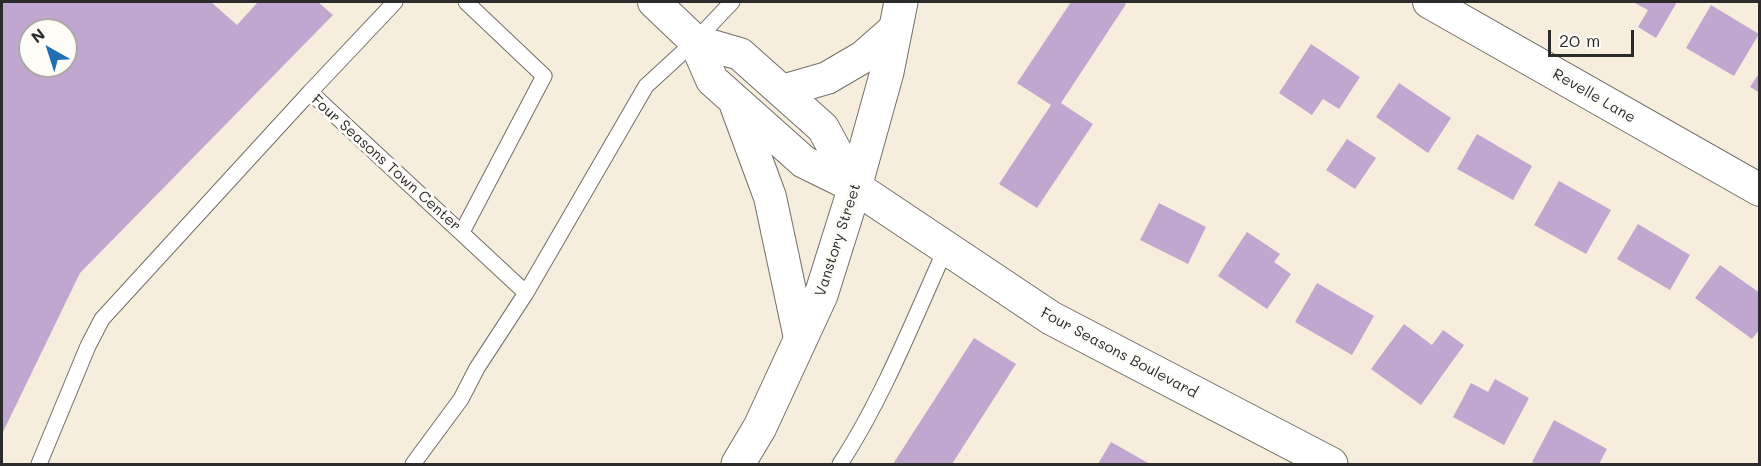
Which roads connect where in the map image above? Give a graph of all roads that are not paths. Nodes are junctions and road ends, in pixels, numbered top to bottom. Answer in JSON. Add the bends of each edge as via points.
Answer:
{"nodes":[{"id":1,"x":395,"y":2,"type":"edge"},
{"id":2,"x":466,"y":2,"type":"edge"},
{"id":3,"x":654,"y":2,"type":"edge"},
{"id":4,"x":732,"y":2,"type":"edge"},
{"id":5,"x":1429,"y":2,"type":"edge"},
{"id":6,"x":898,"y":15,"type":"edge"},
{"id":7,"x":695,"y":41,"type":"junction"},
{"id":8,"x":782,"y":91,"type":"junction"},
{"id":9,"x":310,"y":92,"type":"junction"},
{"id":10,"x":735,"y":101,"type":"junction"},
{"id":11,"x":855,"y":187,"type":"junction"},
{"id":12,"x":1760,"y":190,"type":"edge"},
{"id":13,"x":462,"y":232,"type":"junction"},
{"id":14,"x":946,"y":248,"type":"junction"},
{"id":15,"x":526,"y":293,"type":"junction"},
{"id":16,"x":800,"y":338,"type":"junction"},
{"id":17,"x":44,"y":463,"type":"edge"},
{"id":18,"x":413,"y":465,"type":"edge"},
{"id":19,"x":738,"y":465,"type":"edge"},
{"id":20,"x":840,"y":465,"type":"edge"},
{"id":21,"x":1331,"y":465,"type":"edge"}],
"edges":[{"from":1,"to":9,"type":"lane"},
{"from":2,"to":13,"type":"lane","via":[[544,76]]},
{"from":3,"to":7,"type":"street","name":"Four Seasons Boulevard"},
{"from":4,"to":7,"type":"lane"},
{"from":5,"to":12,"type":"street","name":"Revelle Lane"},
{"from":6,"to":8,"type":"street","via":[[863,57],[826,78]]},
{"from":6,"to":11,"type":"street","name":"Vanstory Street","via":[[888,72]]},
{"from":7,"to":8,"type":"street","name":"Four Seasons Boulevard","via":[[740,54]]},
{"from":7,"to":10,"type":"street","name":"Four Seasons Boulevard","via":[[712,80]]},
{"from":7,"to":15,"type":"lane","via":[[646,86]]},
{"from":8,"to":11,"type":"street","name":"Four Seasons Boulevard","via":[[823,128]]},
{"from":9,"to":13,"type":"lane","name":"Four Seasons Town Center"},
{"from":9,"to":17,"type":"lane","name":"Four Seasons Town Center","via":[[102,319]]},
{"from":10,"to":11,"type":"street","name":"Four Seasons Boulevard","via":[[804,162]]},
{"from":10,"to":16,"type":"street","via":[[770,197]]},
{"from":11,"to":14,"type":"street","name":"Four Seasons Boulevard"},
{"from":11,"to":16,"type":"street","name":"Vanstory Street","via":[[820,295]]},
{"from":13,"to":15,"type":"lane","name":"Four Seasons Town Center"},
{"from":14,"to":20,"type":"lane","via":[[856,440]]},
{"from":14,"to":21,"type":"street","name":"Four Seasons Boulevard","via":[[1051,318]]},
{"from":15,"to":18,"type":"lane","via":[[461,399]]},
{"from":16,"to":19,"type":"street","name":"Vanstory Street","via":[[760,427]]}]}
